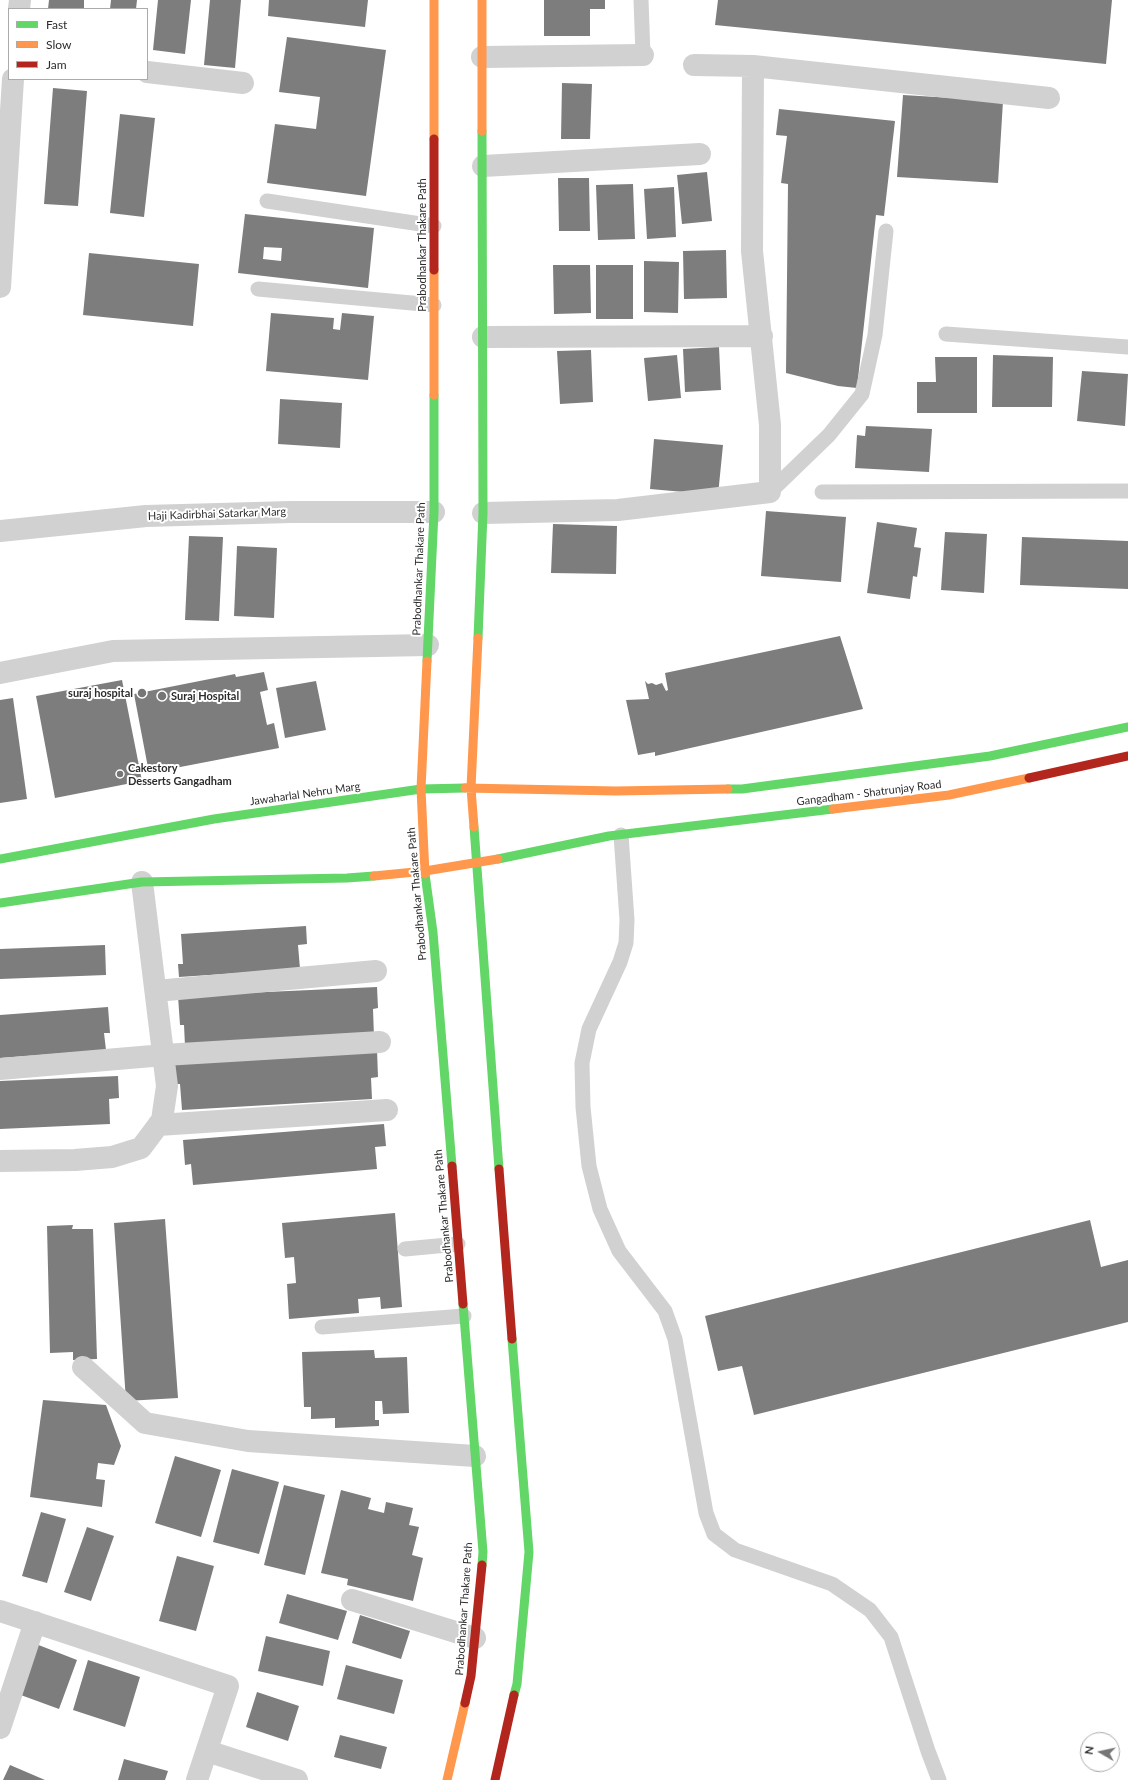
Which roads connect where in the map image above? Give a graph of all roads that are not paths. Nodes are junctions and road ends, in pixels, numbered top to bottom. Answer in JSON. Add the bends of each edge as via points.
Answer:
{"nodes":[{"id":1,"x":434,"y":0,"type":"edge"},
{"id":2,"x":482,"y":0,"type":"edge"},
{"id":3,"x":641,"y":0,"type":"edge"},
{"id":4,"x":643,"y":55,"type":"joint"},
{"id":5,"x":482,"y":57,"type":"junction"},
{"id":6,"x":694,"y":65,"type":"dead end"},
{"id":7,"x":753,"y":66,"type":"junction"},
{"id":8,"x":148,"y":72,"type":"edge"},
{"id":9,"x":13,"y":80,"type":"edge"},
{"id":10,"x":243,"y":83,"type":"dead end"},
{"id":11,"x":1049,"y":98,"type":"dead end"},
{"id":12,"x":700,"y":154,"type":"dead end"},
{"id":13,"x":483,"y":166,"type":"junction"},
{"id":14,"x":267,"y":201,"type":"dead end"},
{"id":15,"x":434,"y":226,"type":"junction"},
{"id":16,"x":886,"y":231,"type":"dead end"},
{"id":17,"x":0,"y":287,"type":"edge"},
{"id":18,"x":258,"y":289,"type":"dead end"},
{"id":19,"x":434,"y":305,"type":"junction"},
{"id":20,"x":946,"y":334,"type":"dead end"},
{"id":21,"x":762,"y":336,"type":"junction"},
{"id":22,"x":482,"y":337,"type":"junction"},
{"id":23,"x":1128,"y":346,"type":"edge"},
{"id":24,"x":1128,"y":491,"type":"edge"},
{"id":25,"x":770,"y":492,"type":"junction"},
{"id":26,"x":822,"y":492,"type":"dead end"},
{"id":27,"x":434,"y":512,"type":"junction"},
{"id":28,"x":483,"y":513,"type":"junction"},
{"id":29,"x":0,"y":530,"type":"edge"},
{"id":30,"x":428,"y":645,"type":"junction"},
{"id":31,"x":0,"y":673,"type":"edge"},
{"id":32,"x":1128,"y":727,"type":"edge"},
{"id":33,"x":1128,"y":756,"type":"edge"},
{"id":34,"x":471,"y":788,"type":"junction"},
{"id":35,"x":421,"y":789,"type":"junction"},
{"id":36,"x":616,"y":791,"type":"joint"},
{"id":37,"x":615,"y":835,"type":"junction"},
{"id":38,"x":0,"y":859,"type":"edge"},
{"id":39,"x":475,"y":864,"type":"junction"},
{"id":40,"x":425,"y":871,"type":"junction"},
{"id":41,"x":142,"y":882,"type":"junction"},
{"id":42,"x":0,"y":903,"type":"edge"},
{"id":43,"x":376,"y":971,"type":"dead end"},
{"id":44,"x":156,"y":991,"type":"junction"},
{"id":45,"x":380,"y":1042,"type":"dead end"},
{"id":46,"x":164,"y":1055,"type":"junction"},
{"id":47,"x":0,"y":1069,"type":"edge"},
{"id":48,"x":387,"y":1110,"type":"dead end"},
{"id":49,"x":158,"y":1125,"type":"junction"},
{"id":50,"x":0,"y":1161,"type":"edge"},
{"id":51,"x":458,"y":1244,"type":"junction"},
{"id":52,"x":405,"y":1249,"type":"dead end"},
{"id":53,"x":464,"y":1316,"type":"junction"},
{"id":54,"x":322,"y":1327,"type":"dead end"},
{"id":55,"x":83,"y":1367,"type":"dead end"},
{"id":56,"x":475,"y":1456,"type":"junction"},
{"id":57,"x":352,"y":1600,"type":"dead end"},
{"id":58,"x":0,"y":1611,"type":"edge"},
{"id":59,"x":35,"y":1622,"type":"junction"},
{"id":60,"x":475,"y":1638,"type":"junction"},
{"id":61,"x":0,"y":1728,"type":"edge"},
{"id":62,"x":207,"y":1751,"type":"junction"},
{"id":63,"x":197,"y":1780,"type":"edge"},
{"id":64,"x":297,"y":1780,"type":"edge"},
{"id":65,"x":447,"y":1780,"type":"edge"},
{"id":66,"x":495,"y":1780,"type":"edge"},
{"id":67,"x":940,"y":1780,"type":"edge"}],
"edges":[{"from":1,"to":15,"type":"main road","name":"Prabodhankar Thakare Path"},
{"from":2,"to":5,"type":"main road"},
{"from":3,"to":4,"type":"lane"},
{"from":4,"to":5,"type":"street"},
{"from":5,"to":13,"type":"main road"},
{"from":6,"to":7,"type":"street"},
{"from":7,"to":11,"type":"street"},
{"from":7,"to":21,"type":"street","via":[[752,251]]},
{"from":8,"to":10,"type":"street"},
{"from":9,"to":17,"type":"street"},
{"from":12,"to":13,"type":"street"},
{"from":13,"to":22,"type":"main road"},
{"from":14,"to":15,"type":"lane"},
{"from":15,"to":19,"type":"main road","name":"Prabodhankar Thakare Path"},
{"from":16,"to":25,"type":"lane","via":[[875,335],[862,394],[829,434]]},
{"from":18,"to":19,"type":"lane"},
{"from":19,"to":27,"type":"main road","name":"Prabodhankar Thakare Path"},
{"from":20,"to":23,"type":"lane"},
{"from":21,"to":22,"type":"street"},
{"from":21,"to":25,"type":"street","via":[[770,425]]},
{"from":22,"to":28,"type":"main road"},
{"from":24,"to":26,"type":"lane"},
{"from":25,"to":28,"type":"street","via":[[618,510]]},
{"from":27,"to":29,"type":"street","name":"Haji Kadirbhai Satarkar Marg","via":[[146,516]]},
{"from":27,"to":30,"type":"main road","name":"Prabodhankar Thakare Path"},
{"from":28,"to":34,"type":"main road"},
{"from":30,"to":31,"type":"street","via":[[113,651]]},
{"from":30,"to":35,"type":"main road","name":"Prabodhankar Thakare Path"},
{"from":32,"to":36,"type":"main road","name":"Gangadham - Shatrunjay Road","via":[[990,756],[742,789]]},
{"from":33,"to":37,"type":"main road","name":"Gangadham - Shatrunjay Road","via":[[949,795]]},
{"from":34,"to":35,"type":"main road","name":"Jawaharlal Nehru Marg"},
{"from":34,"to":36,"type":"main road","name":"Jawaharlal Nehru Marg"},
{"from":34,"to":39,"type":"main road"},
{"from":35,"to":38,"type":"main road","name":"Jawaharlal Nehru Marg","via":[[214,819]]},
{"from":35,"to":40,"type":"main road","name":"Prabodhankar Thakare Path"},
{"from":37,"to":39,"type":"main road"},
{"from":37,"to":67,"type":"lane","via":[[627,920],[626,943],[589,1030],[582,1063],[589,1166],[600,1209],[619,1251],[666,1311],[675,1339],[706,1513],[714,1534],[735,1550],[832,1584],[870,1610],[891,1637]]},
{"from":39,"to":40,"type":"main road"},
{"from":39,"to":66,"type":"main road","via":[[529,1552],[517,1684]]},
{"from":40,"to":41,"type":"main road","via":[[347,878]]},
{"from":40,"to":51,"type":"main road","name":"Prabodhankar Thakare Path","via":[[433,932]]},
{"from":41,"to":42,"type":"main road"},
{"from":41,"to":44,"type":"street"},
{"from":43,"to":44,"type":"street"},
{"from":44,"to":46,"type":"street"},
{"from":45,"to":46,"type":"street"},
{"from":46,"to":47,"type":"street"},
{"from":46,"to":49,"type":"street","via":[[168,1086],[162,1120]]},
{"from":48,"to":49,"type":"street"},
{"from":49,"to":50,"type":"street","via":[[141,1148],[112,1157]]},
{"from":51,"to":52,"type":"lane"},
{"from":51,"to":53,"type":"main road","name":"Prabodhankar Thakare Path"},
{"from":53,"to":54,"type":"lane"},
{"from":53,"to":56,"type":"main road","name":"Prabodhankar Thakare Path"},
{"from":55,"to":56,"type":"street","via":[[144,1423],[248,1441]]},
{"from":56,"to":60,"type":"main road","name":"Prabodhankar Thakare Path","via":[[483,1552]]},
{"from":57,"to":60,"type":"street"},
{"from":58,"to":59,"type":"street"},
{"from":59,"to":61,"type":"street"},
{"from":59,"to":62,"type":"street","via":[[228,1686]]},
{"from":60,"to":65,"type":"main road","name":"Prabodhankar Thakare Path","via":[[472,1676]]},
{"from":62,"to":63,"type":"street"},
{"from":62,"to":64,"type":"street"}]}
